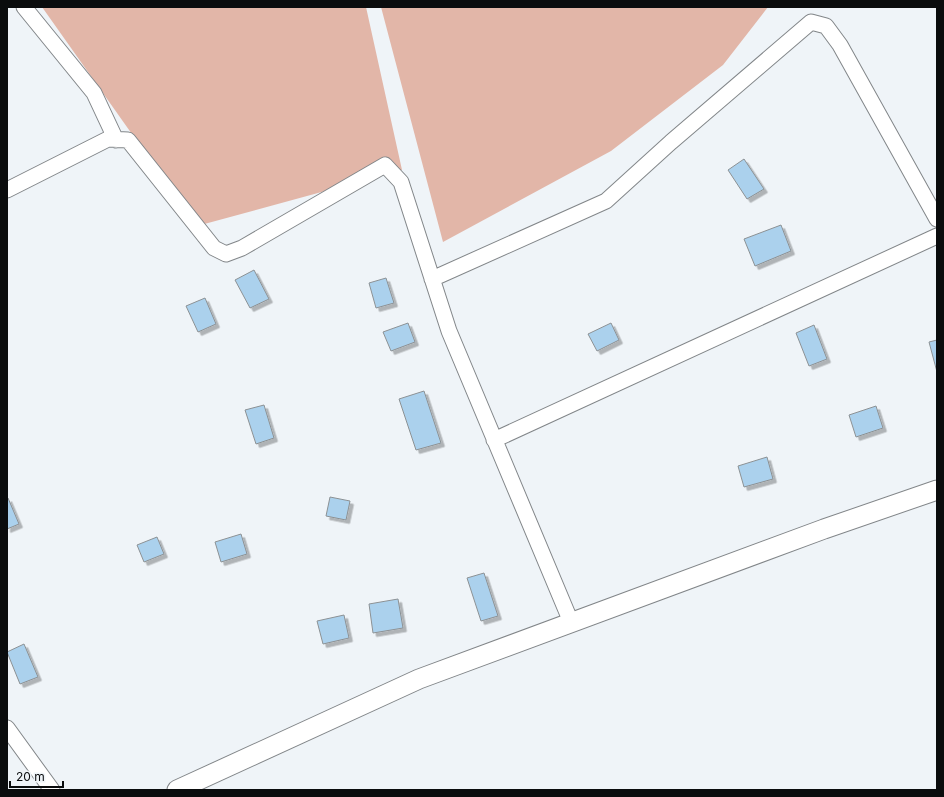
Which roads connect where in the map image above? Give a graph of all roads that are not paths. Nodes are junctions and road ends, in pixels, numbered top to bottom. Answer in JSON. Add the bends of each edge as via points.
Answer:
{"nodes":[{"id":1,"x":24,"y":7,"type":"edge"},
{"id":2,"x":116,"y":140,"type":"junction"},
{"id":3,"x":7,"y":190,"type":"edge"},
{"id":4,"x":937,"y":220,"type":"edge"},
{"id":5,"x":937,"y":236,"type":"edge"},
{"id":6,"x":432,"y":279,"type":"junction"},
{"id":7,"x":494,"y":440,"type":"junction"},
{"id":8,"x":937,"y":490,"type":"edge"},
{"id":9,"x":571,"y":622,"type":"junction"},
{"id":10,"x":7,"y":728,"type":"edge"},
{"id":11,"x":52,"y":790,"type":"edge"},
{"id":12,"x":177,"y":790,"type":"edge"}],
"edges":[{"from":1,"to":2,"type":"street","via":[[94,93]]},
{"from":2,"to":3,"type":"street","via":[[108,139]]},
{"from":2,"to":6,"type":"street","via":[[128,140],[214,248],[226,254],[242,248],[385,165],[401,182]]},
{"from":4,"to":6,"type":"street","via":[[840,45],[826,26],[811,22],[606,201]]},
{"from":5,"to":7,"type":"street"},
{"from":6,"to":7,"type":"street","via":[[448,331]]},
{"from":7,"to":9,"type":"street"},
{"from":8,"to":9,"type":"street"},
{"from":9,"to":12,"type":"street","via":[[419,679]]},
{"from":10,"to":11,"type":"street"}]}
